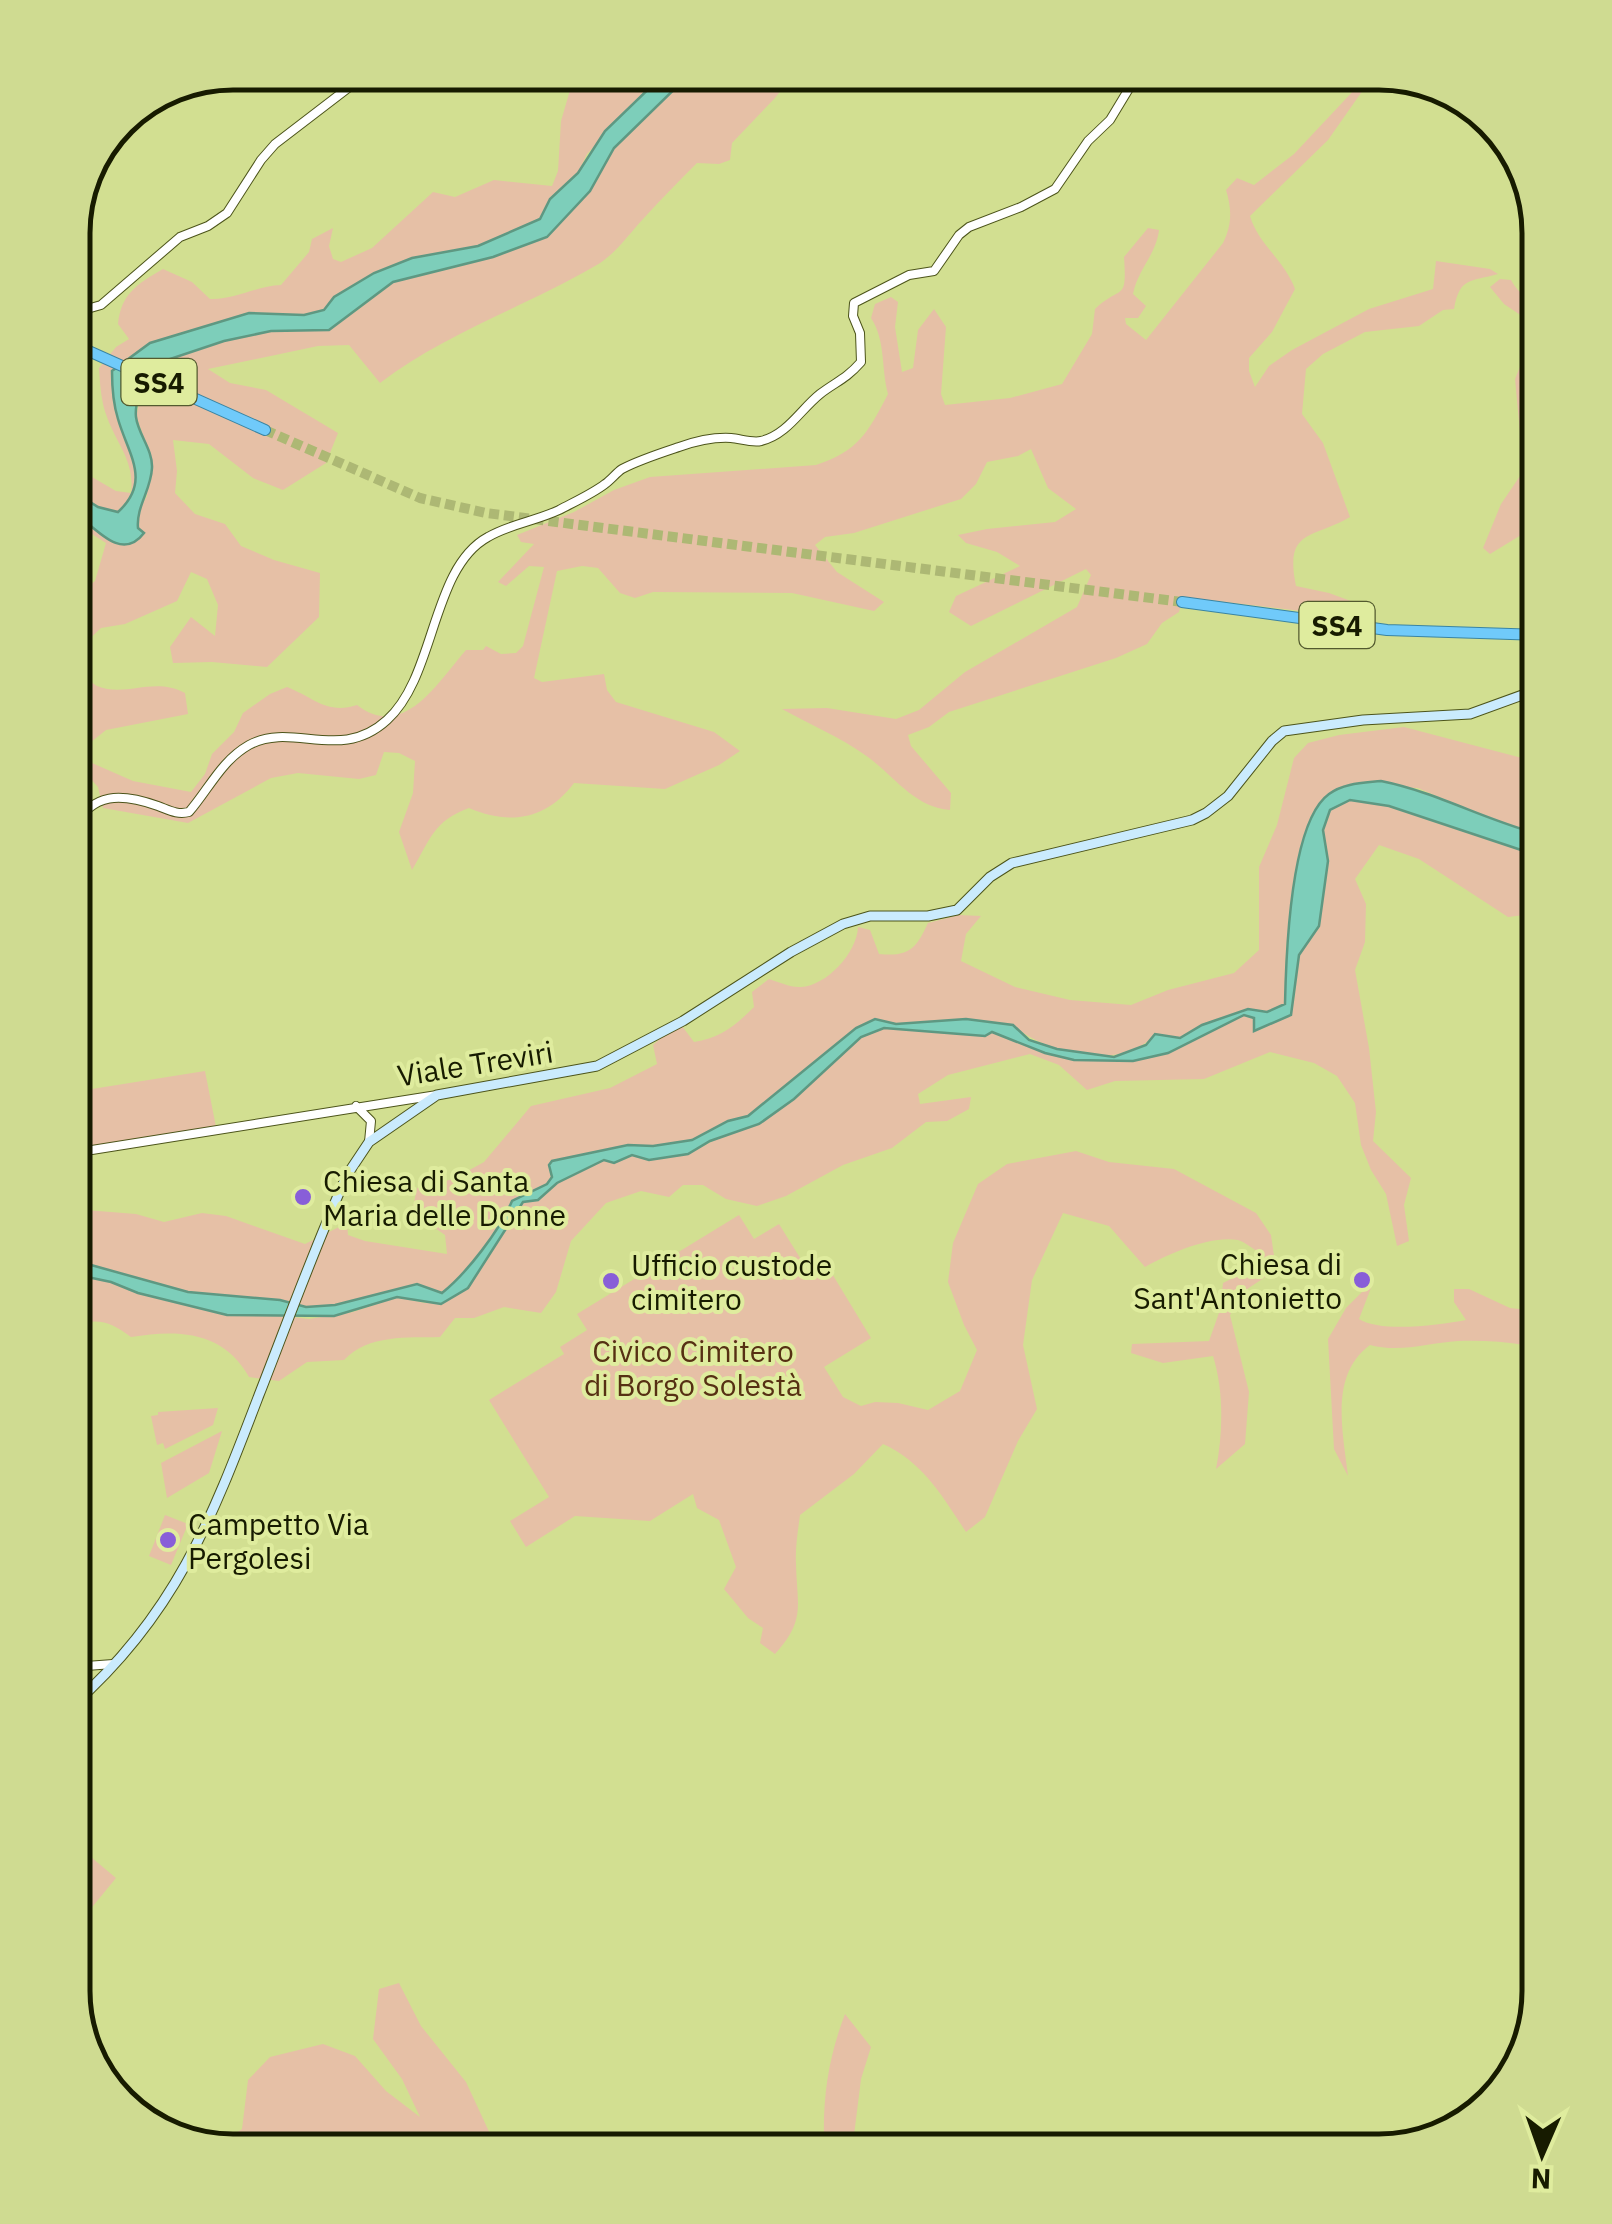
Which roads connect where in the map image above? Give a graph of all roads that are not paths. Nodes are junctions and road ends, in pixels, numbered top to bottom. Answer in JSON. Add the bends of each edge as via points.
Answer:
{"nodes":[{"id":1,"x":346,"y":90,"type":"edge"},
{"id":2,"x":1130,"y":90,"type":"edge"},
{"id":3,"x":90,"y":309,"type":"edge"},
{"id":4,"x":90,"y":352,"type":"edge"},
{"id":5,"x":265,"y":430,"type":"tunnel mouth"},
{"id":6,"x":1182,"y":602,"type":"tunnel mouth"},
{"id":7,"x":1522,"y":635,"type":"edge"},
{"id":8,"x":1522,"y":695,"type":"edge"},
{"id":9,"x":90,"y":805,"type":"edge"},
{"id":10,"x":437,"y":1094,"type":"junction"},
{"id":11,"x":356,"y":1106,"type":"junction"},
{"id":12,"x":369,"y":1142,"type":"junction"},
{"id":13,"x":90,"y":1150,"type":"edge"},
{"id":14,"x":114,"y":1664,"type":"junction"},
{"id":15,"x":90,"y":1667,"type":"edge"},
{"id":16,"x":90,"y":1688,"type":"edge"}],
"edges":[{"from":1,"to":3,"type":"street","via":[[260,160],[227,213],[180,237]]},
{"from":2,"to":9,"type":"street","via":[[1055,189],[969,226],[934,271],[854,302],[861,362],[791,424],[762,441],[715,438],[682,446],[620,470],[556,512],[486,537],[461,566],[414,681],[386,722],[337,742],[252,743],[216,773],[189,812],[109,798]]},
{"from":4,"to":5,"type":"highway","number":"SS4"},
{"from":6,"to":7,"type":"highway","number":"SS4","via":[[1353,627]]},
{"from":8,"to":10,"type":"main road","name":"Viale Treviri","via":[[1470,714],[1284,731],[1221,804],[1192,820],[1012,864],[944,914],[848,922],[596,1066]]},
{"from":10,"to":11,"type":"street","name":"Viale Treviri"},
{"from":10,"to":12,"type":"main road"},
{"from":11,"to":12,"type":"street","via":[[371,1121]]},
{"from":11,"to":13,"type":"street","name":"Viale Treviri"},
{"from":12,"to":14,"type":"main road","via":[[348,1175],[194,1553],[156,1616]]},
{"from":14,"to":15,"type":"street"},
{"from":14,"to":16,"type":"main road"}]}
